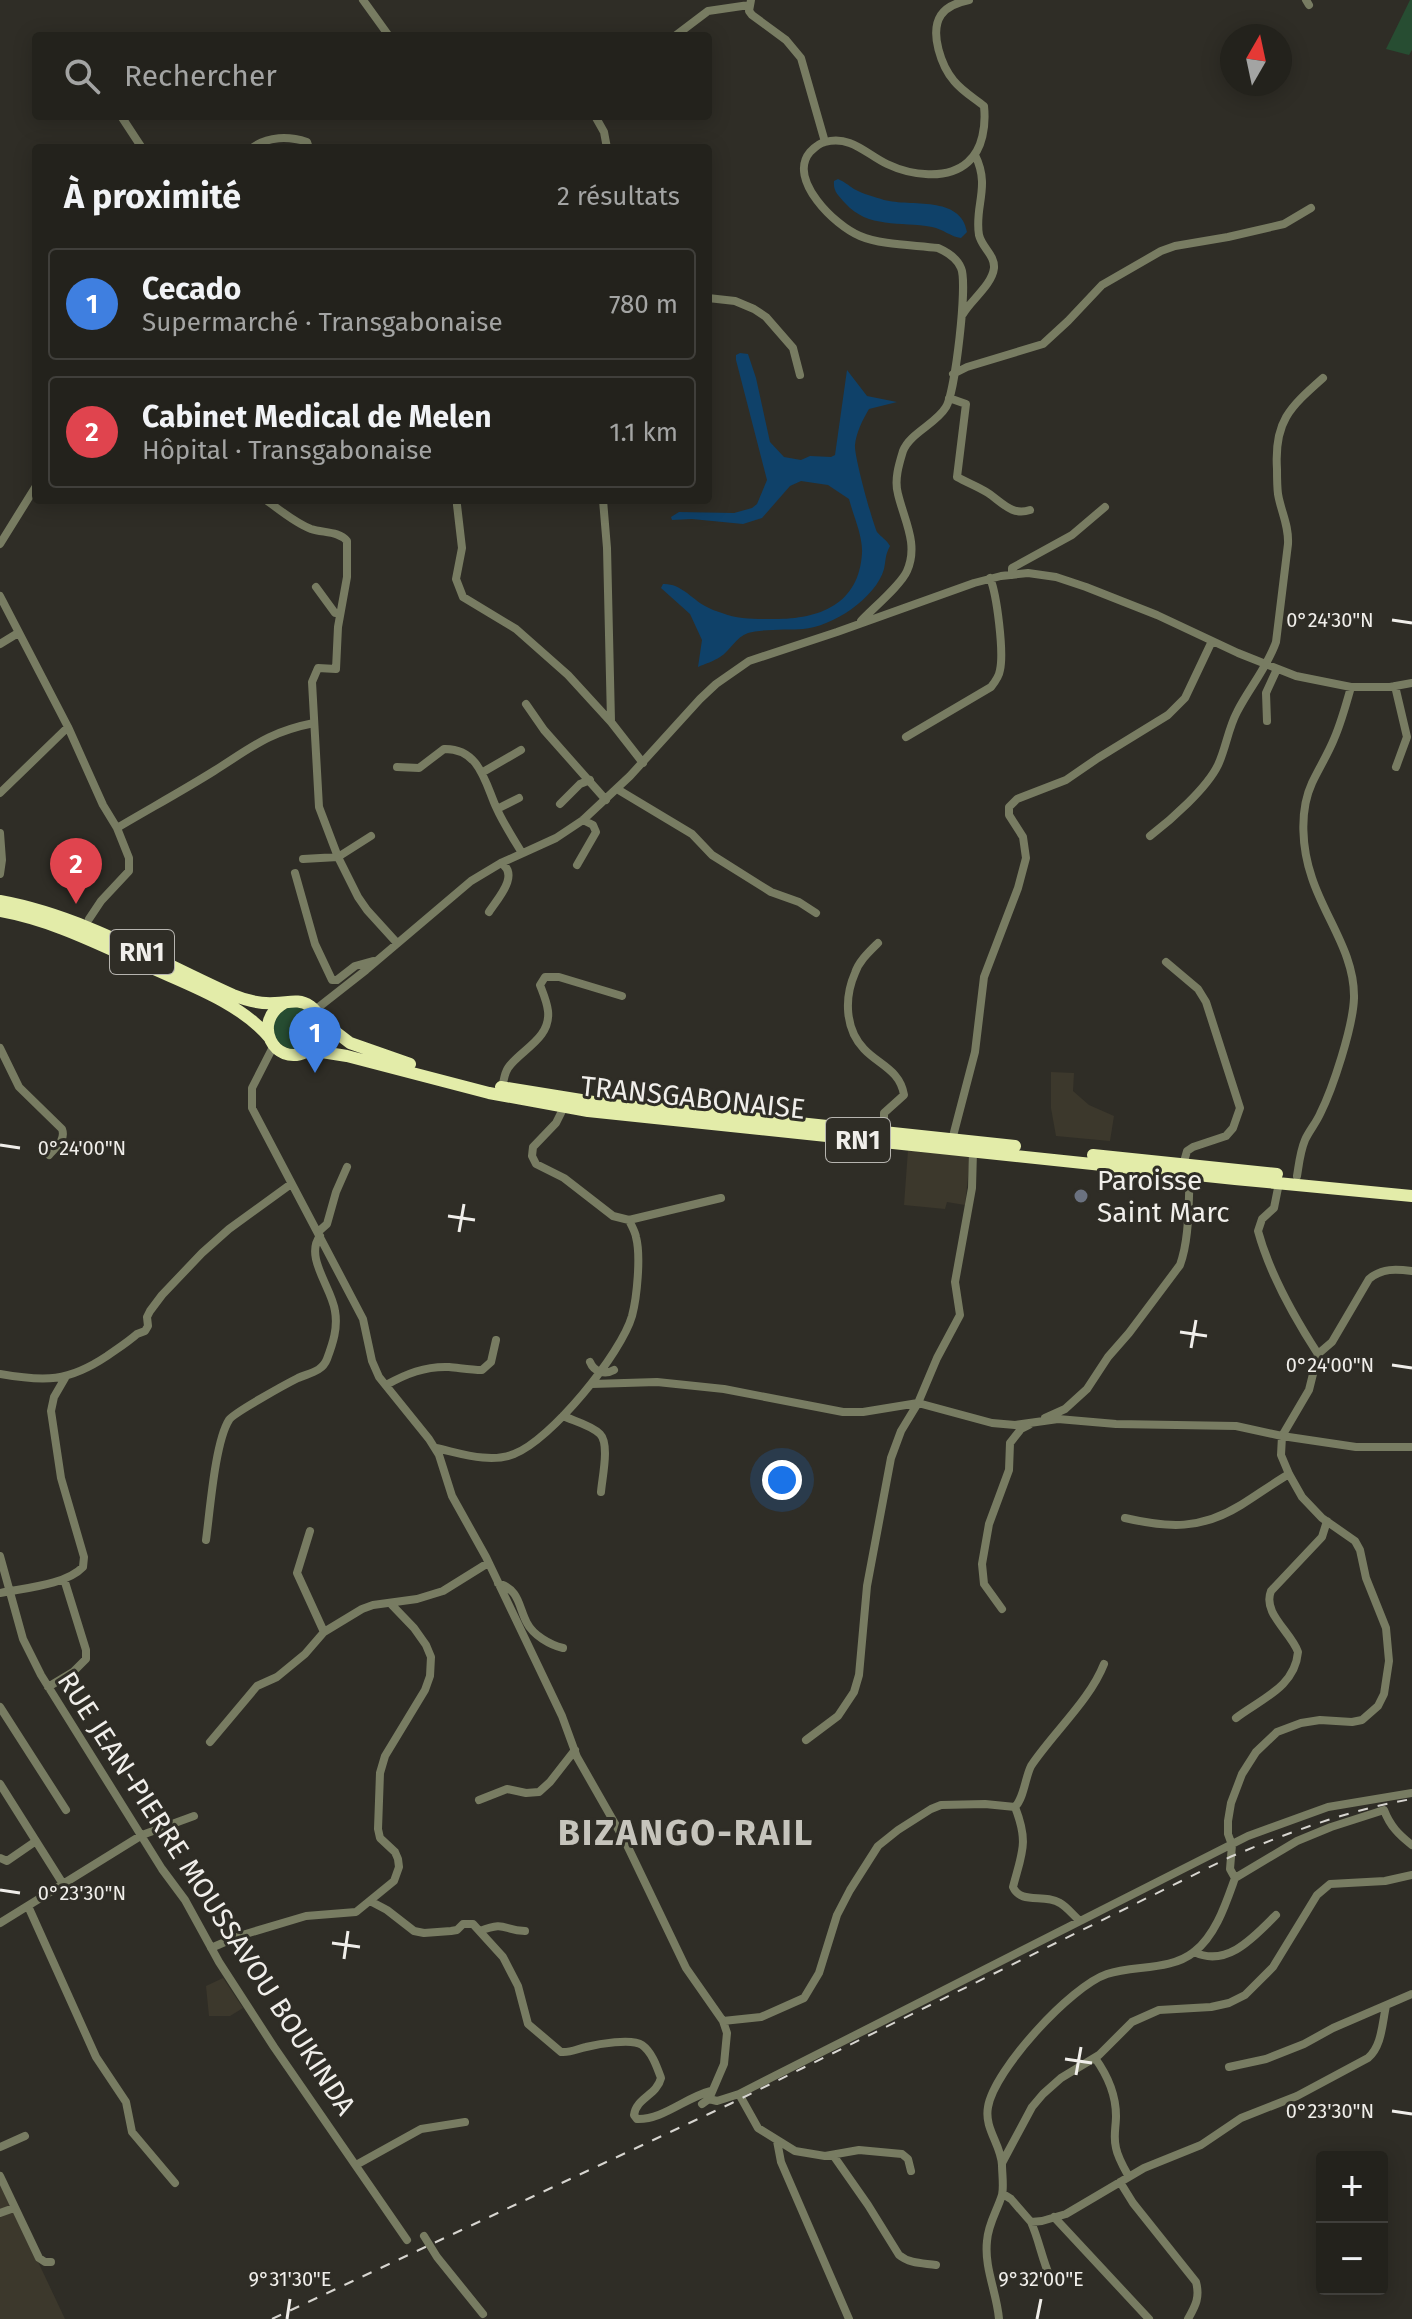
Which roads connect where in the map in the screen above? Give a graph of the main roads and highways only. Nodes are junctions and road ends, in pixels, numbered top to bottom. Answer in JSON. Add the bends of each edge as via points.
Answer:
{"nodes":[{"id":1,"x":0,"y":901,"type":"edge"},
{"id":2,"x":0,"y":911,"type":"edge"},
{"id":3,"x":284,"y":1003,"type":"junction"},
{"id":4,"x":317,"y":1015,"type":"junction"},
{"id":5,"x":271,"y":1041,"type":"junction"},
{"id":6,"x":309,"y":1050,"type":"junction"},
{"id":7,"x":1187,"y":1169,"type":"junction"},
{"id":8,"x":1412,"y":1188,"type":"edge"},
{"id":9,"x":1412,"y":1196,"type":"edge"}],
"edges":[{"from":1,"to":3,"type":"highway","number":"RN1","via":[[94,930],[237,996]]},
{"from":2,"to":5,"type":"highway","number":"RN1","via":[[75,933],[169,976],[232,1007]]},
{"from":3,"to":4,"type":"highway","via":[[301,1001]]},
{"from":3,"to":5,"type":"highway","via":[[271,1013]]},
{"from":4,"to":6,"type":"highway","via":[[320,1034]]},
{"from":4,"to":7,"type":"highway","name":"TRANSGABONAISE","number":"RN1","via":[[340,1037],[367,1050],[502,1087],[601,1104]]},
{"from":5,"to":6,"type":"highway","via":[[291,1054]]},
{"from":6,"to":7,"type":"highway","name":"TRANSGABONAISE","number":"RN1","via":[[564,1107]]},
{"from":7,"to":8,"type":"highway","name":"TRANSGABONAISE","number":"RN1"},
{"from":7,"to":9,"type":"highway","name":"TRANSGABONAISE","number":"RN1"}]}
